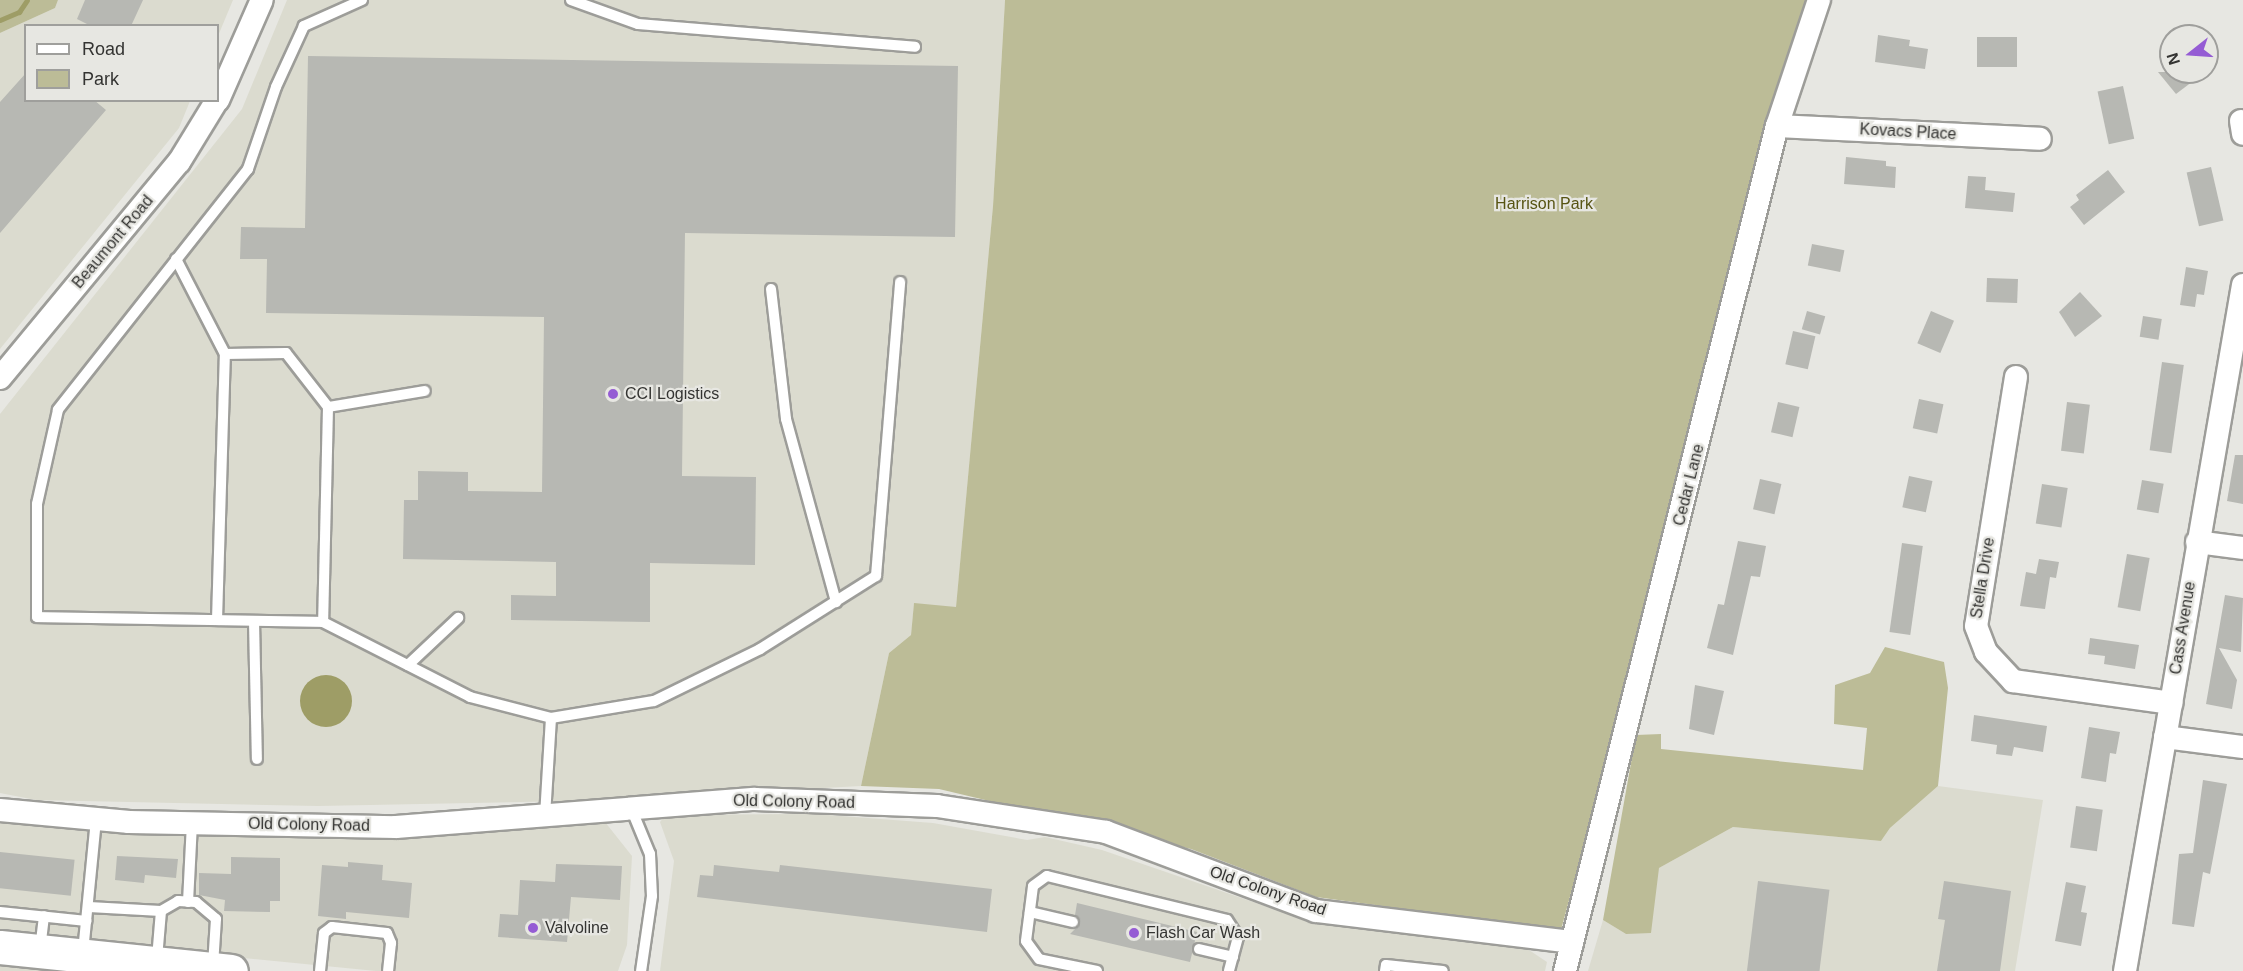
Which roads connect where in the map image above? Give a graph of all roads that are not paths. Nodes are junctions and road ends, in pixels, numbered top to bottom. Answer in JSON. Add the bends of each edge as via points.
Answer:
{"nodes":[{"id":1,"x":262,"y":0,"type":"edge"},
{"id":2,"x":362,"y":0,"type":"edge"},
{"id":3,"x":571,"y":0,"type":"edge"},
{"id":4,"x":1819,"y":0,"type":"edge"},
{"id":5,"x":915,"y":47,"type":"dead end"},
{"id":6,"x":219,"y":96,"type":"edge"},
{"id":7,"x":216,"y":102,"type":"edge"},
{"id":8,"x":1777,"y":126,"type":"junction"},
{"id":9,"x":2040,"y":139,"type":"dead end"},
{"id":10,"x":176,"y":259,"type":"junction"},
{"id":11,"x":900,"y":282,"type":"dead end"},
{"id":12,"x":2243,"y":285,"type":"edge"},
{"id":13,"x":771,"y":289,"type":"dead end"},
{"id":14,"x":225,"y":354,"type":"junction"},
{"id":15,"x":2236,"y":361,"type":"edge"},
{"id":16,"x":2016,"y":377,"type":"dead end"},
{"id":17,"x":0,"y":378,"type":"edge"},
{"id":18,"x":425,"y":392,"type":"dead end"},
{"id":19,"x":328,"y":407,"type":"junction"},
{"id":20,"x":2197,"y":542,"type":"junction"},
{"id":21,"x":2243,"y":548,"type":"edge"},
{"id":22,"x":836,"y":602,"type":"junction"},
{"id":23,"x":458,"y":618,"type":"dead end"},
{"id":24,"x":217,"y":620,"type":"junction"},
{"id":25,"x":254,"y":621,"type":"junction"},
{"id":26,"x":323,"y":622,"type":"junction"},
{"id":27,"x":408,"y":665,"type":"junction"},
{"id":28,"x":2171,"y":703,"type":"junction"},
{"id":29,"x":551,"y":718,"type":"junction"},
{"id":30,"x":2165,"y":737,"type":"junction"},
{"id":31,"x":2243,"y":747,"type":"edge"},
{"id":32,"x":257,"y":759,"type":"dead end"},
{"id":33,"x":631,"y":807,"type":"junction"},
{"id":34,"x":0,"y":810,"type":"edge"},
{"id":35,"x":545,"y":815,"type":"junction"},
{"id":36,"x":96,"y":819,"type":"junction"},
{"id":37,"x":192,"y":823,"type":"junction"},
{"id":38,"x":188,"y":902,"type":"junction"},
{"id":39,"x":89,"y":908,"type":"junction"},
{"id":40,"x":160,"y":910,"type":"junction"},
{"id":41,"x":0,"y":912,"type":"edge"},
{"id":42,"x":1030,"y":912,"type":"junction"},
{"id":43,"x":44,"y":916,"type":"junction"},
{"id":44,"x":87,"y":921,"type":"junction"},
{"id":45,"x":1074,"y":922,"type":"dead end"},
{"id":46,"x":1572,"y":942,"type":"junction"},
{"id":47,"x":0,"y":946,"type":"edge"},
{"id":48,"x":1198,"y":949,"type":"dead end"},
{"id":49,"x":40,"y":951,"type":"junction"},
{"id":50,"x":83,"y":955,"type":"junction"},
{"id":51,"x":1233,"y":957,"type":"junction"},
{"id":52,"x":157,"y":963,"type":"junction"},
{"id":53,"x":222,"y":970,"type":"edge"},
{"id":54,"x":320,"y":971,"type":"edge"},
{"id":55,"x":388,"y":971,"type":"edge"},
{"id":56,"x":641,"y":971,"type":"edge"},
{"id":57,"x":1098,"y":971,"type":"edge"},
{"id":58,"x":1229,"y":971,"type":"edge"},
{"id":59,"x":1385,"y":971,"type":"edge"},
{"id":60,"x":1443,"y":971,"type":"edge"},
{"id":61,"x":1565,"y":971,"type":"edge"},
{"id":62,"x":2125,"y":971,"type":"edge"}],
"edges":[{"from":1,"to":6,"type":"street","name":"Beaumont Road"},
{"from":2,"to":10,"type":"lane","via":[[304,26],[276,87],[248,168]]},
{"from":3,"to":5,"type":"lane","via":[[638,24]]},
{"from":4,"to":8,"type":"street","name":"Cedar Lane"},
{"from":7,"to":17,"type":"street","name":"Beaumont Road","via":[[179,162]]},
{"from":8,"to":9,"type":"street","name":"Kovacs Place"},
{"from":8,"to":46,"type":"street","name":"Cedar Lane"},
{"from":10,"to":14,"type":"lane"},
{"from":10,"to":24,"type":"lane","via":[[58,410],[37,504],[37,617]]},
{"from":11,"to":22,"type":"lane","via":[[876,576]]},
{"from":12,"to":15,"type":"street","name":"Cass Avenue"},
{"from":13,"to":22,"type":"lane","via":[[786,419]]},
{"from":14,"to":19,"type":"lane","via":[[286,353]]},
{"from":14,"to":24,"type":"lane"},
{"from":15,"to":20,"type":"street","name":"Cass Avenue"},
{"from":16,"to":28,"type":"street","name":"Stella Drive","via":[[1976,626],[1986,652],[2013,681]]},
{"from":18,"to":19,"type":"lane"},
{"from":19,"to":26,"type":"lane"},
{"from":20,"to":21,"type":"street"},
{"from":20,"to":28,"type":"street","name":"Cass Avenue"},
{"from":22,"to":29,"type":"lane","via":[[760,649],[654,701]]},
{"from":23,"to":27,"type":"lane"},
{"from":24,"to":25,"type":"lane"},
{"from":25,"to":26,"type":"lane"},
{"from":25,"to":32,"type":"lane"},
{"from":26,"to":27,"type":"lane"},
{"from":27,"to":29,"type":"lane","via":[[470,697]]},
{"from":28,"to":30,"type":"street","name":"Cass Avenue"},
{"from":29,"to":35,"type":"lane"},
{"from":30,"to":31,"type":"street"},
{"from":30,"to":62,"type":"street","name":"Cass Avenue"},
{"from":33,"to":35,"type":"street","name":"Old Colony Road"},
{"from":33,"to":46,"type":"street","name":"Old Colony Road","via":[[755,799],[937,806],[1106,832],[1316,911]]},
{"from":33,"to":56,"type":"lane","via":[[650,854],[652,896]]},
{"from":34,"to":36,"type":"street","name":"Old Colony Road"},
{"from":35,"to":37,"type":"street","name":"Old Colony Road","via":[[396,827]]},
{"from":36,"to":37,"type":"street","name":"Old Colony Road"},
{"from":36,"to":39,"type":"lane"},
{"from":37,"to":38,"type":"lane"},
{"from":38,"to":40,"type":"lane","via":[[178,901]]},
{"from":38,"to":53,"type":"lane","via":[[196,902],[216,919]]},
{"from":39,"to":40,"type":"lane"},
{"from":39,"to":44,"type":"lane"},
{"from":40,"to":52,"type":"lane"},
{"from":41,"to":43,"type":"lane"},
{"from":42,"to":45,"type":"lane"},
{"from":42,"to":51,"type":"lane","via":[[1033,886],[1047,876],[1227,920],[1238,937]]},
{"from":42,"to":57,"type":"lane","via":[[1026,941],[1040,959]]},
{"from":43,"to":44,"type":"lane"},
{"from":43,"to":49,"type":"lane"},
{"from":44,"to":50,"type":"lane"},
{"from":46,"to":61,"type":"street","name":"Cedar Lane"},
{"from":47,"to":49,"type":"main road"},
{"from":48,"to":51,"type":"lane"},
{"from":49,"to":50,"type":"main road"},
{"from":50,"to":52,"type":"main road"},
{"from":51,"to":58,"type":"lane"},
{"from":52,"to":53,"type":"main road"},
{"from":54,"to":55,"type":"lane","via":[[324,933],[332,927],[387,933],[391,943]]},
{"from":59,"to":60,"type":"lane","via":[[1386,965]]}]}
